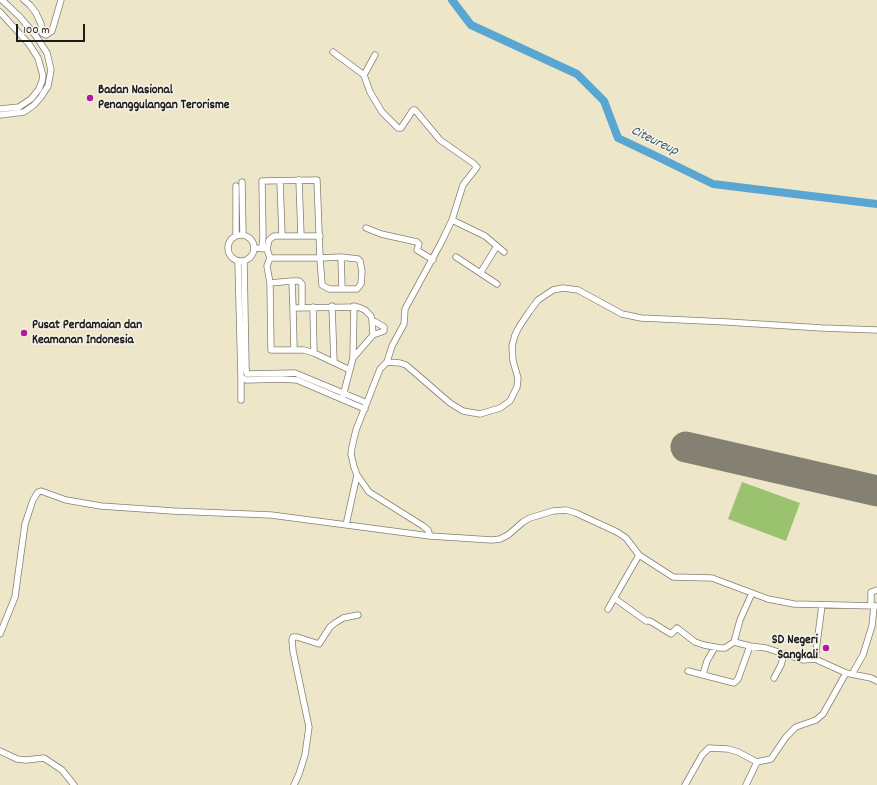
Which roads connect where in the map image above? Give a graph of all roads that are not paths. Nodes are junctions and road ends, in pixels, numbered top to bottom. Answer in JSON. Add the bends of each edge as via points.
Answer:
{"nodes":[{"id":1,"x":24,"y":0,"type":"edge"},
{"id":2,"x":61,"y":0,"type":"edge"},
{"id":3,"x":4,"y":2,"type":"edge"},
{"id":4,"x":0,"y":10,"type":"edge"},
{"id":5,"x":333,"y":52,"type":"dead end"},
{"id":6,"x":375,"y":55,"type":"dead end"},
{"id":7,"x":364,"y":75,"type":"junction"},
{"id":8,"x":22,"y":106,"type":"junction"},
{"id":9,"x":0,"y":108,"type":"edge"},
{"id":10,"x":24,"y":112,"type":"junction"},
{"id":11,"x":0,"y":115,"type":"edge"},
{"id":12,"x":300,"y":180,"type":"junction"},
{"id":13,"x":280,"y":181,"type":"junction"},
{"id":14,"x":242,"y":182,"type":"dead end"},
{"id":15,"x":236,"y":186,"type":"dead end"},
{"id":16,"x":452,"y":220,"type":"junction"},
{"id":17,"x":366,"y":228,"type":"dead end"},
{"id":18,"x":243,"y":235,"type":"junction"},
{"id":19,"x":236,"y":236,"type":"junction"},
{"id":20,"x":282,"y":236,"type":"junction"},
{"id":21,"x":301,"y":236,"type":"junction"},
{"id":22,"x":320,"y":236,"type":"junction"},
{"id":23,"x":497,"y":246,"type":"junction"},
{"id":24,"x":254,"y":248,"type":"junction"},
{"id":25,"x":265,"y":249,"type":"junction"},
{"id":26,"x":504,"y":252,"type":"dead end"},
{"id":27,"x":341,"y":257,"type":"junction"},
{"id":28,"x":456,"y":257,"type":"dead end"},
{"id":29,"x":270,"y":258,"type":"junction"},
{"id":30,"x":320,"y":258,"type":"junction"},
{"id":31,"x":433,"y":260,"type":"junction"},
{"id":32,"x":241,"y":261,"type":"junction"},
{"id":33,"x":481,"y":272,"type":"junction"},
{"id":34,"x":292,"y":282,"type":"junction"},
{"id":35,"x":270,"y":283,"type":"junction"},
{"id":36,"x":498,"y":284,"type":"dead end"},
{"id":37,"x":342,"y":289,"type":"junction"},
{"id":38,"x":332,"y":306,"type":"junction"},
{"id":39,"x":354,"y":306,"type":"junction"},
{"id":40,"x":302,"y":307,"type":"junction"},
{"id":41,"x":313,"y":307,"type":"junction"},
{"id":42,"x":293,"y":308,"type":"junction"},
{"id":43,"x":372,"y":320,"type":"junction"},
{"id":44,"x":877,"y":330,"type":"edge"},
{"id":45,"x":373,"y":335,"type":"junction"},
{"id":46,"x":294,"y":349,"type":"junction"},
{"id":47,"x":314,"y":353,"type":"junction"},
{"id":48,"x":353,"y":358,"type":"junction"},
{"id":49,"x":334,"y":362,"type":"junction"},
{"id":50,"x":387,"y":362,"type":"junction"},
{"id":51,"x":350,"y":370,"type":"junction"},
{"id":52,"x":241,"y":377,"type":"junction"},
{"id":53,"x":343,"y":396,"type":"junction"},
{"id":54,"x":242,"y":400,"type":"dead end"},
{"id":55,"x":366,"y":406,"type":"junction"},
{"id":56,"x":357,"y":475,"type":"junction"},
{"id":57,"x":346,"y":525,"type":"junction"},
{"id":58,"x":430,"y":536,"type":"junction"},
{"id":59,"x":639,"y":555,"type":"junction"},
{"id":60,"x":877,"y":590,"type":"edge"},
{"id":61,"x":752,"y":593,"type":"junction"},
{"id":62,"x":614,"y":598,"type":"junction"},
{"id":63,"x":822,"y":605,"type":"junction"},
{"id":64,"x":874,"y":606,"type":"edge"},
{"id":65,"x":608,"y":609,"type":"dead end"},
{"id":66,"x":358,"y":616,"type":"dead end"},
{"id":67,"x":0,"y":634,"type":"edge"},
{"id":68,"x":734,"y":642,"type":"junction"},
{"id":69,"x":750,"y":646,"type":"junction"},
{"id":70,"x":715,"y":647,"type":"junction"},
{"id":71,"x":784,"y":654,"type":"junction"},
{"id":72,"x":815,"y":659,"type":"junction"},
{"id":73,"x":688,"y":671,"type":"dead end"},
{"id":74,"x":846,"y":673,"type":"junction"},
{"id":75,"x":703,"y":674,"type":"junction"},
{"id":76,"x":852,"y":674,"type":"junction"},
{"id":77,"x":774,"y":678,"type":"dead end"},
{"id":78,"x":877,"y":681,"type":"edge"},
{"id":79,"x":0,"y":751,"type":"edge"},
{"id":80,"x":757,"y":762,"type":"junction"},
{"id":81,"x":74,"y":785,"type":"edge"},
{"id":82,"x":294,"y":785,"type":"edge"},
{"id":83,"x":685,"y":785,"type":"edge"},
{"id":84,"x":746,"y":785,"type":"edge"}],
"edges":[{"from":1,"to":2,"type":"street","via":[[36,13],[42,32],[46,35],[52,31]]},
{"from":3,"to":4,"type":"street"},
{"from":3,"to":10,"type":"street","via":[[30,27],[50,62],[51,75],[48,86],[37,102]]},
{"from":4,"to":8,"type":"street","via":[[23,36],[41,66],[41,84]]},
{"from":5,"to":7,"type":"street"},
{"from":6,"to":7,"type":"street"},
{"from":7,"to":16,"type":"street","via":[[370,92],[382,112],[398,128],[401,128],[415,110],[440,140],[476,166],[476,170],[463,185]]},
{"from":8,"to":9,"type":"street"},
{"from":8,"to":10,"type":"street"},
{"from":10,"to":11,"type":"street"},
{"from":12,"to":13,"type":"street"},
{"from":12,"to":21,"type":"street"},
{"from":12,"to":22,"type":"street","via":[[317,181]]},
{"from":13,"to":20,"type":"street"},
{"from":13,"to":25,"type":"street","via":[[262,181]]},
{"from":14,"to":18,"type":"street"},
{"from":15,"to":19,"type":"street"},
{"from":16,"to":23,"type":"street","via":[[485,236]]},
{"from":16,"to":31,"type":"street"},
{"from":17,"to":31,"type":"street","via":[[417,242],[417,250]]},
{"from":18,"to":19,"type":"street"},
{"from":18,"to":24,"type":"street","via":[[251,240]]},
{"from":19,"to":32,"type":"street","via":[[230,240],[228,250],[231,257]]},
{"from":20,"to":21,"type":"street"},
{"from":20,"to":25,"type":"street","via":[[271,237]]},
{"from":21,"to":22,"type":"street"},
{"from":22,"to":30,"type":"street"},
{"from":23,"to":26,"type":"street"},
{"from":23,"to":33,"type":"street"},
{"from":24,"to":25,"type":"street"},
{"from":24,"to":32,"type":"street","via":[[251,256]]},
{"from":25,"to":29,"type":"street"},
{"from":27,"to":30,"type":"street"},
{"from":27,"to":37,"type":"street"},
{"from":27,"to":37,"type":"street","via":[[358,259],[362,271],[359,288]]},
{"from":28,"to":33,"type":"street"},
{"from":29,"to":30,"type":"street"},
{"from":29,"to":35,"type":"street","via":[[267,266]]},
{"from":30,"to":37,"type":"street","via":[[322,286]]},
{"from":31,"to":50,"type":"street","via":[[405,309],[404,324]]},
{"from":32,"to":52,"type":"street"},
{"from":32,"to":53,"type":"street","via":[[246,372],[294,373]]},
{"from":33,"to":36,"type":"street"},
{"from":34,"to":35,"type":"street"},
{"from":34,"to":40,"type":"street","via":[[299,281],[302,284]]},
{"from":34,"to":42,"type":"street"},
{"from":35,"to":46,"type":"street","via":[[270,348]]},
{"from":38,"to":39,"type":"street"},
{"from":38,"to":41,"type":"street"},
{"from":38,"to":49,"type":"street"},
{"from":39,"to":43,"type":"street","via":[[365,310]]},
{"from":39,"to":48,"type":"street"},
{"from":40,"to":41,"type":"street"},
{"from":40,"to":42,"type":"street"},
{"from":41,"to":47,"type":"street"},
{"from":42,"to":46,"type":"street"},
{"from":43,"to":45,"type":"street"},
{"from":43,"to":45,"type":"street","via":[[384,329]]},
{"from":44,"to":50,"type":"street","via":[[636,317],[616,312],[578,290],[563,288],[553,290],[538,300],[519,327],[512,346],[518,378],[517,387],[510,401],[500,408],[480,414],[463,411],[406,366]]},
{"from":45,"to":48,"type":"street"},
{"from":46,"to":47,"type":"street"},
{"from":47,"to":49,"type":"street"},
{"from":48,"to":51,"type":"street"},
{"from":49,"to":51,"type":"street"},
{"from":50,"to":55,"type":"street","via":[[380,369]]},
{"from":51,"to":53,"type":"street"},
{"from":52,"to":53,"type":"street","via":[[246,380],[297,380]]},
{"from":52,"to":54,"type":"street"},
{"from":53,"to":55,"type":"street"},
{"from":55,"to":56,"type":"street","via":[[356,430],[351,454]]},
{"from":56,"to":57,"type":"street"},
{"from":56,"to":58,"type":"street","via":[[368,492],[423,526]]},
{"from":57,"to":58,"type":"street"},
{"from":57,"to":67,"type":"street","via":[[271,515],[101,506],[38,492],[25,524],[15,597]]},
{"from":58,"to":59,"type":"street","via":[[497,540],[508,536],[530,518],[566,510],[576,512],[617,532],[626,538]]},
{"from":59,"to":61,"type":"street","via":[[673,577],[708,578]]},
{"from":59,"to":62,"type":"street"},
{"from":60,"to":64,"type":"street","via":[[872,592]]},
{"from":61,"to":63,"type":"street","via":[[788,603]]},
{"from":61,"to":68,"type":"street"},
{"from":62,"to":65,"type":"street"},
{"from":62,"to":70,"type":"street","via":[[646,621],[671,634],[677,628],[695,642]]},
{"from":63,"to":64,"type":"street"},
{"from":63,"to":72,"type":"street"},
{"from":64,"to":76,"type":"street","via":[[872,626],[863,655]]},
{"from":66,"to":82,"type":"street","via":[[343,618],[335,623],[319,644],[293,637],[293,651],[309,727],[303,762]]},
{"from":68,"to":69,"type":"street"},
{"from":68,"to":70,"type":"street","via":[[725,648]]},
{"from":69,"to":71,"type":"street"},
{"from":69,"to":75,"type":"street","via":[[737,682]]},
{"from":70,"to":75,"type":"street"},
{"from":71,"to":72,"type":"street","via":[[803,660]]},
{"from":71,"to":77,"type":"street"},
{"from":72,"to":74,"type":"street"},
{"from":73,"to":75,"type":"street"},
{"from":74,"to":76,"type":"street"},
{"from":74,"to":80,"type":"street","via":[[820,718],[796,727],[771,759]]},
{"from":76,"to":78,"type":"street"},
{"from":79,"to":81,"type":"street","via":[[17,759],[44,758],[62,770]]},
{"from":80,"to":83,"type":"street","via":[[728,749],[709,748],[702,755]]},
{"from":80,"to":84,"type":"street"}]}
